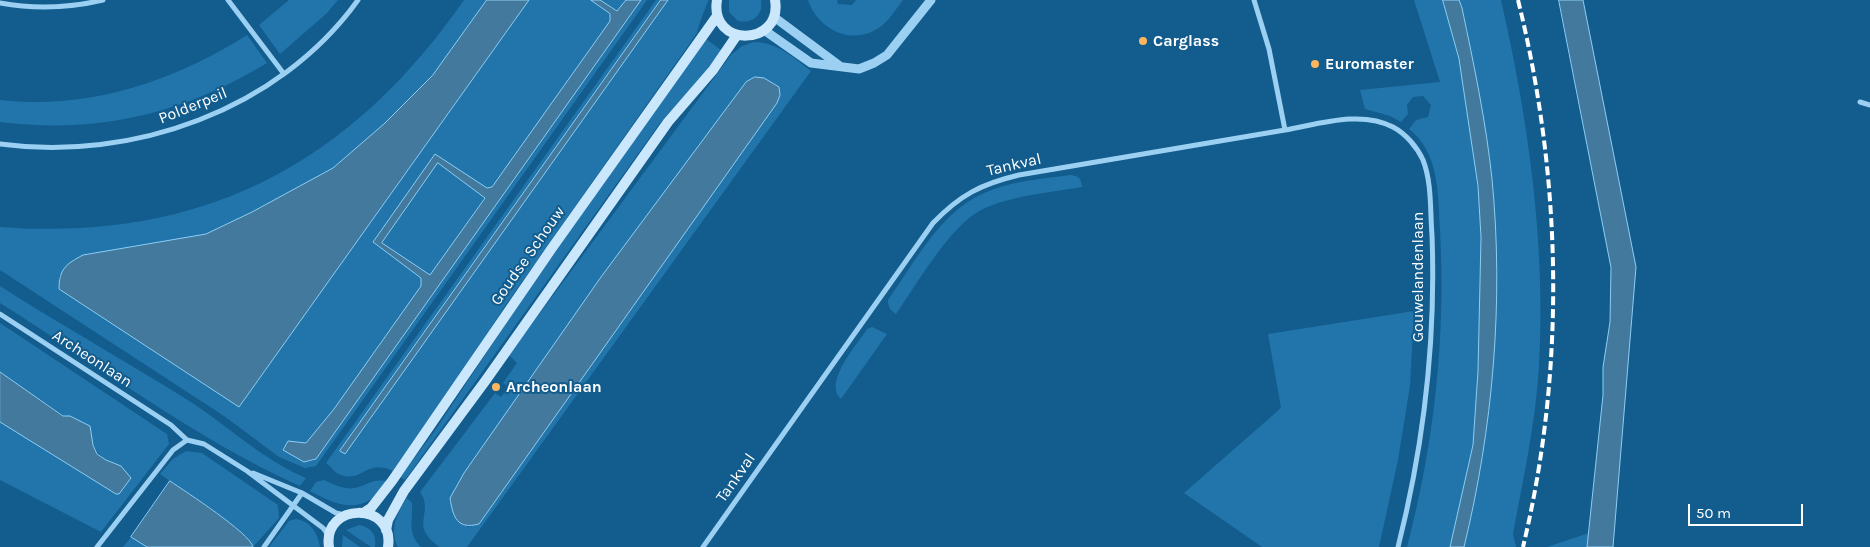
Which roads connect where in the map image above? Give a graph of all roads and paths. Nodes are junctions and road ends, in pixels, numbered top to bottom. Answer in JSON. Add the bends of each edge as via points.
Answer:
{"nodes":[{"id":1,"x":103,"y":0,"type":"edge"},
{"id":2,"x":228,"y":0,"type":"edge"},
{"id":3,"x":358,"y":0,"type":"edge"},
{"id":4,"x":717,"y":0,"type":"edge"},
{"id":5,"x":775,"y":0,"type":"edge"},
{"id":6,"x":931,"y":0,"type":"edge"},
{"id":7,"x":1254,"y":0,"type":"edge"},
{"id":8,"x":0,"y":4,"type":"edge"},
{"id":9,"x":717,"y":16,"type":"junction"},
{"id":10,"x":774,"y":17,"type":"junction"},
{"id":11,"x":764,"y":30,"type":"junction"},
{"id":12,"x":737,"y":35,"type":"junction"},
{"id":13,"x":844,"y":68,"type":"junction"},
{"id":14,"x":284,"y":74,"type":"junction"},
{"id":15,"x":1860,"y":102,"type":"dead end"},
{"id":16,"x":1870,"y":105,"type":"edge"},
{"id":17,"x":1285,"y":130,"type":"junction"},
{"id":18,"x":0,"y":144,"type":"edge"},
{"id":19,"x":0,"y":314,"type":"edge"},
{"id":20,"x":187,"y":440,"type":"junction"},
{"id":21,"x":247,"y":470,"type":"junction"},
{"id":22,"x":302,"y":493,"type":"junction"},
{"id":23,"x":292,"y":507,"type":"junction"},
{"id":24,"x":365,"y":512,"type":"junction"},
{"id":25,"x":346,"y":515,"type":"junction"},
{"id":26,"x":386,"y":530,"type":"junction"},
{"id":27,"x":329,"y":536,"type":"junction"},
{"id":28,"x":97,"y":547,"type":"edge"},
{"id":29,"x":264,"y":547,"type":"edge"},
{"id":30,"x":329,"y":547,"type":"edge"},
{"id":31,"x":388,"y":547,"type":"edge"},
{"id":32,"x":703,"y":547,"type":"edge"},
{"id":33,"x":1398,"y":547,"type":"edge"}],
"edges":[{"from":1,"to":8,"type":"street","via":[[68,6]]},
{"from":2,"to":14,"type":"street"},
{"from":3,"to":14,"type":"street","name":"Polderpeil","via":[[317,46]]},
{"from":4,"to":9,"type":"main road"},
{"from":5,"to":10,"type":"main road"},
{"from":6,"to":13,"type":"street","via":[[887,55],[858,69]]},
{"from":7,"to":17,"type":"street","via":[[1270,49]]},
{"from":9,"to":12,"type":"main road","via":[[725,28]]},
{"from":9,"to":24,"type":"main road","name":"Goudse Schouw","via":[[392,481]]},
{"from":10,"to":11,"type":"main road"},
{"from":10,"to":13,"type":"street"},
{"from":11,"to":12,"type":"main road","via":[[754,35]]},
{"from":11,"to":13,"type":"street","via":[[811,63]]},
{"from":12,"to":26,"type":"main road","via":[[713,70],[668,122],[404,491]]},
{"from":14,"to":18,"type":"street","name":"Polderpeil","via":[[245,99],[160,133],[78,148]]},
{"from":15,"to":16,"type":"street"},
{"from":17,"to":32,"type":"street","name":"Tankval","via":[[1018,175],[992,181],[950,205],[933,223]]},
{"from":17,"to":33,"type":"street","name":"Gouwelandenlaan","via":[[1343,120],[1374,120],[1393,127],[1407,138],[1425,168],[1430,210],[1433,320],[1422,431]]},
{"from":19,"to":20,"type":"street","name":"Archeonlaan","via":[[171,425]]},
{"from":20,"to":21,"type":"street","name":"Archeonlaan","via":[[204,444]]},
{"from":20,"to":28,"type":"street","via":[[173,450]]},
{"from":21,"to":22,"type":"street","name":"Archeonlaan"},
{"from":21,"to":23,"type":"street","name":"Archeonlaan"},
{"from":22,"to":23,"type":"street"},
{"from":22,"to":25,"type":"street","name":"Archeonlaan","via":[[336,513]]},
{"from":23,"to":27,"type":"street","name":"Archeonlaan","via":[[323,528]]},
{"from":23,"to":29,"type":"street"},
{"from":24,"to":25,"type":"main road"},
{"from":24,"to":26,"type":"main road","via":[[381,522]]},
{"from":25,"to":27,"type":"main road","via":[[332,528]]},
{"from":26,"to":31,"type":"main road"},
{"from":27,"to":30,"type":"main road"}]}
